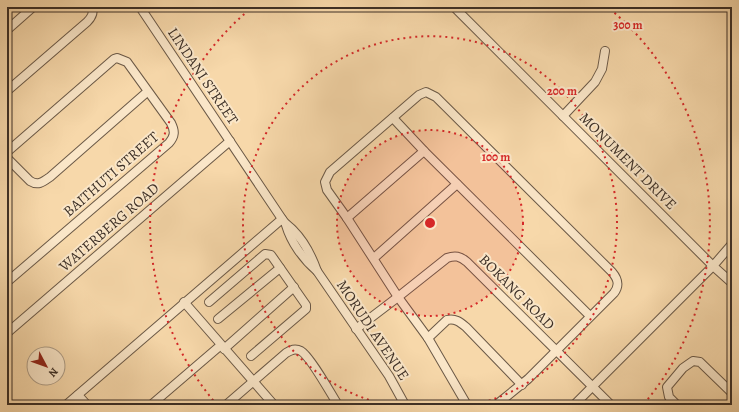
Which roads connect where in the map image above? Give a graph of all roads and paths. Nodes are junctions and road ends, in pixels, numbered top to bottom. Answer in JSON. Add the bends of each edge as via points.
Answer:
{"nodes":[{"id":1,"x":33,"y":7,"type":"edge"},
{"id":2,"x":92,"y":7,"type":"edge"},
{"id":3,"x":140,"y":7,"type":"edge"},
{"id":4,"x":454,"y":7,"type":"edge"},
{"id":5,"x":7,"y":30,"type":"edge"},
{"id":6,"x":605,"y":51,"type":"dead end"},
{"id":7,"x":7,"y":91,"type":"edge"},
{"id":8,"x":147,"y":92,"type":"junction"},
{"id":9,"x":563,"y":116,"type":"junction"},
{"id":10,"x":393,"y":118,"type":"junction"},
{"id":11,"x":230,"y":141,"type":"junction"},
{"id":12,"x":7,"y":152,"type":"edge"},
{"id":13,"x":424,"y":152,"type":"junction"},
{"id":14,"x":7,"y":158,"type":"edge"},
{"id":15,"x":457,"y":184,"type":"junction"},
{"id":16,"x":348,"y":218,"type":"junction"},
{"id":17,"x":284,"y":221,"type":"junction"},
{"id":18,"x":732,"y":244,"type":"edge"},
{"id":19,"x":374,"y":258,"type":"junction"},
{"id":20,"x":713,"y":266,"type":"junction"},
{"id":21,"x":280,"y":268,"type":"junction"},
{"id":22,"x":7,"y":282,"type":"edge"},
{"id":23,"x":732,"y":283,"type":"edge"},
{"id":24,"x":294,"y":287,"type":"junction"},
{"id":25,"x":398,"y":297,"type":"junction"},
{"id":26,"x":184,"y":302,"type":"junction"},
{"id":27,"x":209,"y":302,"type":"dead end"},
{"id":28,"x":590,"y":316,"type":"junction"},
{"id":29,"x":218,"y":319,"type":"dead end"},
{"id":30,"x":356,"y":329,"type":"junction"},
{"id":31,"x":7,"y":333,"type":"edge"},
{"id":32,"x":428,"y":338,"type":"junction"},
{"id":33,"x":222,"y":347,"type":"junction"},
{"id":34,"x":556,"y":350,"type":"junction"},
{"id":35,"x":251,"y":356,"type":"dead end"},
{"id":36,"x":254,"y":382,"type":"junction"},
{"id":37,"x":522,"y":385,"type":"junction"},
{"id":38,"x":592,"y":386,"type":"junction"},
{"id":39,"x":732,"y":393,"type":"edge"},
{"id":40,"x":78,"y":395,"type":"junction"},
{"id":41,"x":66,"y":405,"type":"edge"},
{"id":42,"x":86,"y":405,"type":"edge"},
{"id":43,"x":151,"y":405,"type":"edge"},
{"id":44,"x":226,"y":405,"type":"edge"},
{"id":45,"x":274,"y":405,"type":"edge"},
{"id":46,"x":338,"y":405,"type":"edge"},
{"id":47,"x":406,"y":405,"type":"edge"},
{"id":48,"x":467,"y":405,"type":"edge"},
{"id":49,"x":496,"y":405,"type":"edge"},
{"id":50,"x":574,"y":405,"type":"edge"},
{"id":51,"x":611,"y":405,"type":"edge"},
{"id":52,"x":677,"y":405,"type":"edge"}],
"edges":[{"from":1,"to":5,"type":"street"},
{"from":2,"to":7,"type":"street","via":[[92,16],[87,22]]},
{"from":3,"to":11,"type":"street","name":"LINDANI STREET"},
{"from":4,"to":9,"type":"street","name":"MONUMENT DRIVE"},
{"from":6,"to":9,"type":"street","via":[[602,69],[595,82]]},
{"from":8,"to":12,"type":"street","name":"BAITHUTI STREET","via":[[127,62],[114,59]]},
{"from":8,"to":14,"type":"street","via":[[40,184],[30,181]]},
{"from":8,"to":22,"type":"street","name":"BAITHUTI STREET","via":[[173,127],[174,134],[171,140]]},
{"from":9,"to":20,"type":"street","name":"MONUMENT DRIVE"},
{"from":10,"to":13,"type":"street"},
{"from":10,"to":16,"type":"street","via":[[330,172],[325,182],[327,190]]},
{"from":10,"to":28,"type":"street","via":[[420,95],[426,92],[432,94],[612,272],[618,279],[617,290]]},
{"from":11,"to":17,"type":"street","name":"MORUDI AVENUE"},
{"from":11,"to":31,"type":"street","name":"WATERBERG ROAD"},
{"from":13,"to":15,"type":"street"},
{"from":13,"to":16,"type":"street"},
{"from":15,"to":19,"type":"street"},
{"from":15,"to":28,"type":"street"},
{"from":16,"to":19,"type":"street"},
{"from":17,"to":26,"type":"street"},
{"from":17,"to":30,"type":"street","name":"MORUDI AVENUE","via":[[304,245],[317,271]]},
{"from":18,"to":20,"type":"street"},
{"from":19,"to":25,"type":"street"},
{"from":20,"to":23,"type":"street","name":"MONUMENT DRIVE"},
{"from":20,"to":38,"type":"street"},
{"from":21,"to":24,"type":"street"},
{"from":21,"to":27,"type":"street","via":[[271,255],[265,254]]},
{"from":21,"to":29,"type":"street"},
{"from":24,"to":33,"type":"street"},
{"from":24,"to":35,"type":"street","via":[[306,309]]},
{"from":25,"to":30,"type":"street","name":"BOKANG ROAD"},
{"from":25,"to":32,"type":"street"},
{"from":25,"to":34,"type":"street","name":"BOKANG ROAD","via":[[447,258],[459,256]]},
{"from":26,"to":33,"type":"street"},
{"from":26,"to":40,"type":"street"},
{"from":28,"to":34,"type":"street"},
{"from":30,"to":47,"type":"street","name":"MORUDI AVENUE"},
{"from":32,"to":37,"type":"street","via":[[447,320],[457,321],[466,327]]},
{"from":32,"to":48,"type":"street"},
{"from":33,"to":36,"type":"street"},
{"from":33,"to":43,"type":"street"},
{"from":34,"to":37,"type":"street"},
{"from":34,"to":38,"type":"street","name":"BOKANG ROAD"},
{"from":36,"to":44,"type":"street"},
{"from":36,"to":45,"type":"street"},
{"from":36,"to":46,"type":"street","via":[[286,353],[293,350],[301,351],[307,356]]},
{"from":37,"to":49,"type":"street"},
{"from":38,"to":50,"type":"street"},
{"from":38,"to":51,"type":"street","name":"BOKANG ROAD"},
{"from":39,"to":52,"type":"street","via":[[700,362],[693,361],[683,368],[667,387],[669,397]]},
{"from":40,"to":41,"type":"street"},
{"from":40,"to":42,"type":"street"}]}
